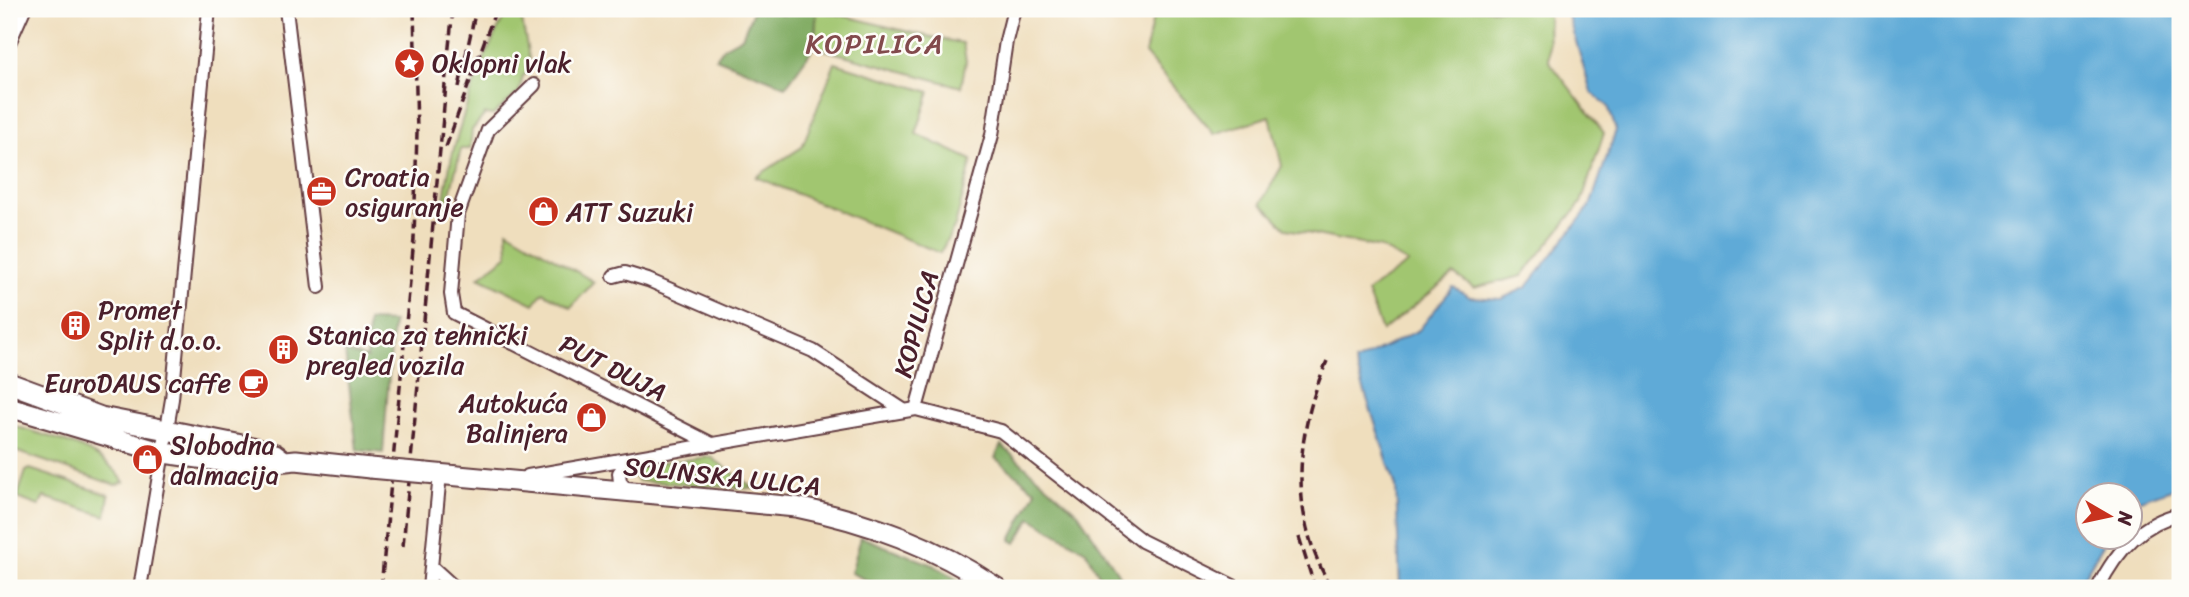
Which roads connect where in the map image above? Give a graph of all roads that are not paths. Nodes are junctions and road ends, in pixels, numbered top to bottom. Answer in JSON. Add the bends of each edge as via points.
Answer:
{"nodes":[{"id":1,"x":24,"y":9,"type":"edge"},
{"id":2,"x":209,"y":9,"type":"edge"},
{"id":3,"x":286,"y":9,"type":"edge"},
{"id":4,"x":1014,"y":9,"type":"edge"},
{"id":5,"x":9,"y":43,"type":"edge"},
{"id":6,"x":534,"y":85,"type":"dead end"},
{"id":7,"x":614,"y":276,"type":"dead end"},
{"id":8,"x":319,"y":287,"type":"dead end"},
{"id":9,"x":9,"y":383,"type":"edge"},
{"id":10,"x":9,"y":407,"type":"edge"},
{"id":11,"x":911,"y":410,"type":"junction"},
{"id":12,"x":167,"y":433,"type":"junction"},
{"id":13,"x":714,"y":445,"type":"junction"},
{"id":14,"x":164,"y":453,"type":"junction"},
{"id":15,"x":283,"y":460,"type":"junction"},
{"id":16,"x":629,"y":460,"type":"junction"},
{"id":17,"x":433,"y":473,"type":"junction"},
{"id":18,"x":504,"y":481,"type":"junction"},
{"id":19,"x":630,"y":493,"type":"junction"},
{"id":20,"x":2180,"y":514,"type":"edge"},
{"id":21,"x":433,"y":568,"type":"junction"},
{"id":22,"x":140,"y":588,"type":"edge"},
{"id":23,"x":429,"y":588,"type":"edge"},
{"id":24,"x":454,"y":588,"type":"edge"},
{"id":25,"x":997,"y":588,"type":"edge"},
{"id":26,"x":1237,"y":588,"type":"edge"},
{"id":27,"x":2098,"y":588,"type":"edge"}],
"edges":[{"from":1,"to":5,"type":"street"},
{"from":2,"to":12,"type":"street"},
{"from":3,"to":8,"type":"street"},
{"from":4,"to":11,"type":"street","name":"KOPILICA","via":[[992,135]]},
{"from":6,"to":13,"type":"street","name":"PUT DUJA","via":[[488,130],[463,198],[451,294],[454,313]]},
{"from":7,"to":11,"type":"street","via":[[625,273],[648,280],[813,351]]},
{"from":9,"to":12,"type":"main road","via":[[101,417]]},
{"from":10,"to":14,"type":"main road"},
{"from":11,"to":13,"type":"street","name":"KOPILICA"},
{"from":11,"to":26,"type":"street","via":[[1001,431],[1142,541]]},
{"from":12,"to":14,"type":"street"},
{"from":12,"to":15,"type":"main road","via":[[275,453]]},
{"from":13,"to":16,"type":"street","name":"KOPILICA"},
{"from":14,"to":15,"type":"main road","via":[[247,465]]},
{"from":14,"to":22,"type":"street"},
{"from":15,"to":17,"type":"main road","name":"SOLINSKA ULICA","bridge":true},
{"from":16,"to":18,"type":"street","name":"KOPILICA"},
{"from":16,"to":19,"type":"street","via":[[619,473]]},
{"from":17,"to":18,"type":"main road","name":"SOLINSKA ULICA"},
{"from":17,"to":21,"type":"street"},
{"from":18,"to":19,"type":"main road","name":"SOLINSKA ULICA"},
{"from":19,"to":25,"type":"main road","name":"SOLINSKA ULICA","via":[[796,507],[848,517],[938,552]]},
{"from":20,"to":27,"type":"street","via":[[2137,534]]},
{"from":21,"to":23,"type":"street"},
{"from":21,"to":24,"type":"street"}]}
